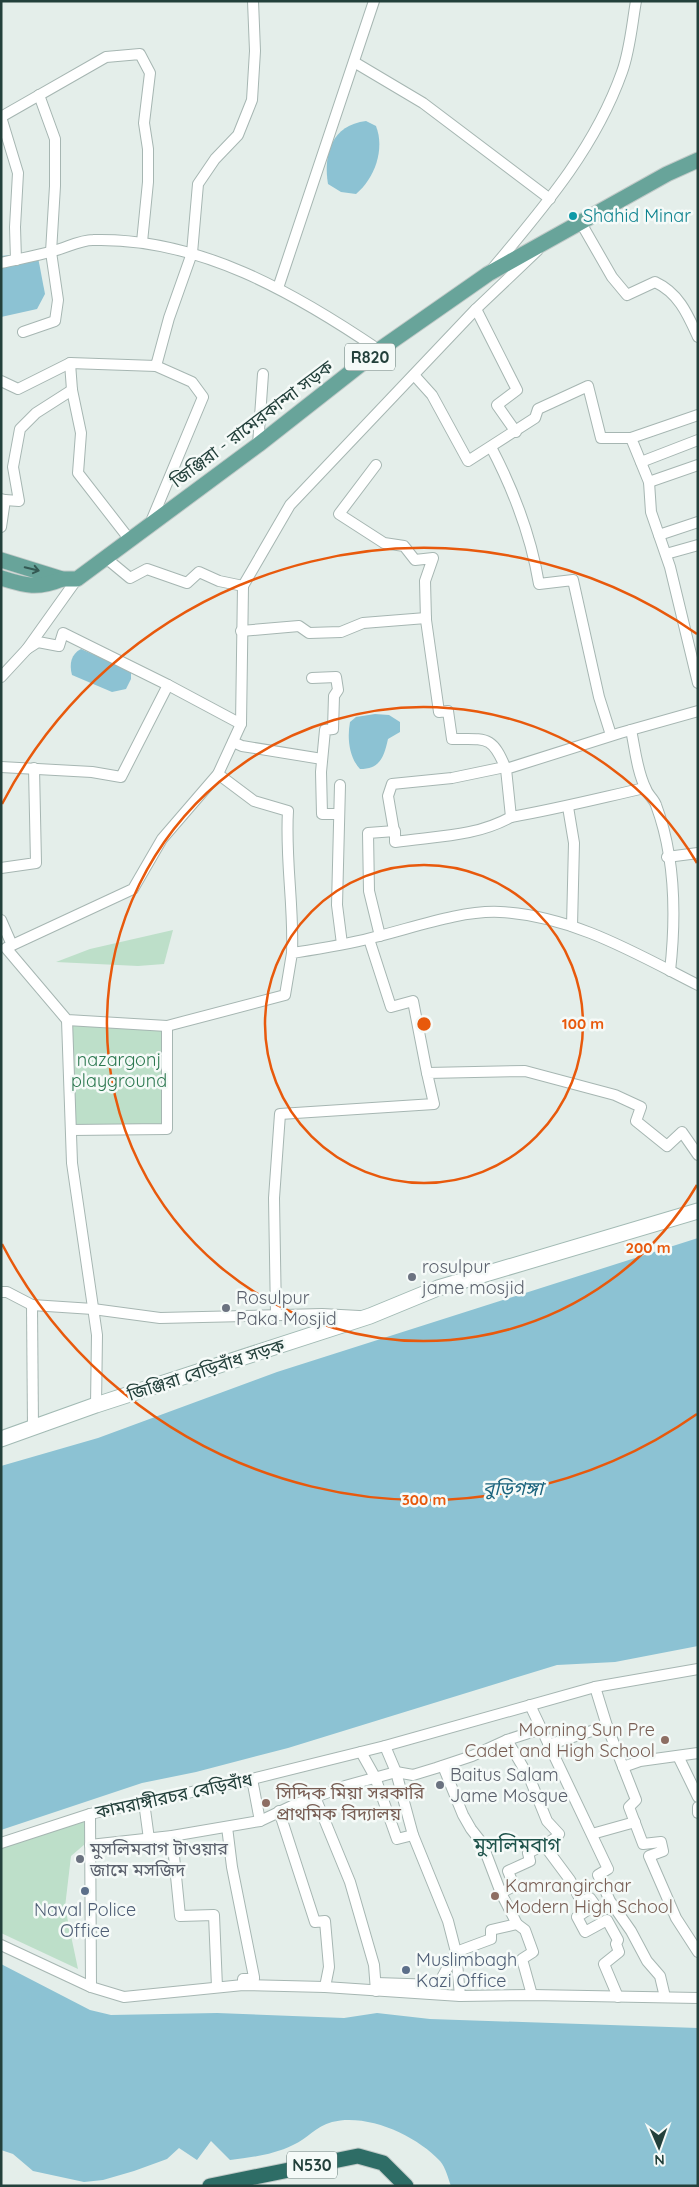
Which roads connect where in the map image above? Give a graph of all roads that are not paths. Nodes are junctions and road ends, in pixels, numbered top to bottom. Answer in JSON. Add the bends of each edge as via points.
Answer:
{"nodes":[{"id":1,"x":253,"y":1,"type":"edge"},
{"id":2,"x":374,"y":1,"type":"edge"},
{"id":3,"x":636,"y":1,"type":"edge"},
{"id":4,"x":354,"y":62,"type":"junction"},
{"id":5,"x":39,"y":95,"type":"junction"},
{"id":6,"x":1,"y":117,"type":"edge"},
{"id":7,"x":698,"y":160,"type":"edge"},
{"id":8,"x":550,"y":199,"type":"junction"},
{"id":9,"x":581,"y":223,"type":"junction"},
{"id":10,"x":142,"y":242,"type":"junction"},
{"id":11,"x":547,"y":242,"type":"junction"},
{"id":12,"x":51,"y":252,"type":"junction"},
{"id":13,"x":192,"y":253,"type":"junction"},
{"id":14,"x":16,"y":260,"type":"junction"},
{"id":15,"x":1,"y":263,"type":"edge"},
{"id":16,"x":488,"y":274,"type":"junction"},
{"id":17,"x":278,"y":288,"type":"junction"},
{"id":18,"x":476,"y":310,"type":"junction"},
{"id":19,"x":23,"y":332,"type":"dead end"},
{"id":20,"x":698,"y":337,"type":"edge"},
{"id":21,"x":379,"y":350,"type":"junction"},
{"id":22,"x":70,"y":363,"type":"junction"},
{"id":23,"x":156,"y":366,"type":"junction"},
{"id":24,"x":263,"y":374,"type":"dead end"},
{"id":25,"x":414,"y":375,"type":"junction"},
{"id":26,"x":1,"y":381,"type":"edge"},
{"id":27,"x":1,"y":389,"type":"edge"},
{"id":28,"x":18,"y":389,"type":"junction"},
{"id":29,"x":72,"y":390,"type":"junction"},
{"id":30,"x":698,"y":415,"type":"edge"},
{"id":31,"x":516,"y":432,"type":"junction"},
{"id":32,"x":632,"y":438,"type":"junction"},
{"id":33,"x":698,"y":440,"type":"edge"},
{"id":34,"x":258,"y":445,"type":"junction"},
{"id":35,"x":491,"y":447,"type":"junction"},
{"id":36,"x":641,"y":462,"type":"junction"},
{"id":37,"x":376,"y":465,"type":"dead end"},
{"id":38,"x":698,"y":465,"type":"edge"},
{"id":39,"x":649,"y":482,"type":"junction"},
{"id":40,"x":3,"y":500,"type":"edge"},
{"id":41,"x":698,"y":522,"type":"edge"},
{"id":42,"x":149,"y":525,"type":"junction"},
{"id":43,"x":1,"y":527,"type":"edge"},
{"id":44,"x":659,"y":535,"type":"junction"},
{"id":45,"x":130,"y":540,"type":"junction"},
{"id":46,"x":698,"y":545,"type":"edge"},
{"id":47,"x":666,"y":554,"type":"junction"},
{"id":48,"x":106,"y":559,"type":"junction"},
{"id":49,"x":1,"y":560,"type":"edge"},
{"id":50,"x":1,"y":578,"type":"edge"},
{"id":51,"x":62,"y":579,"type":"junction"},
{"id":52,"x":78,"y":579,"type":"junction"},
{"id":53,"x":243,"y":586,"type":"junction"},
{"id":54,"x":426,"y":618,"type":"junction"},
{"id":55,"x":242,"y":631,"type":"junction"},
{"id":56,"x":27,"y":648,"type":"junction"},
{"id":57,"x":1,"y":677,"type":"edge"},
{"id":58,"x":312,"y":678,"type":"dead end"},
{"id":59,"x":698,"y":683,"type":"edge"},
{"id":60,"x":168,"y":685,"type":"junction"},
{"id":61,"x":698,"y":711,"type":"edge"},
{"id":62,"x":241,"y":724,"type":"junction"},
{"id":63,"x":631,"y":730,"type":"junction"},
{"id":64,"x":612,"y":735,"type":"junction"},
{"id":65,"x":232,"y":742,"type":"junction"},
{"id":66,"x":322,"y":759,"type":"junction"},
{"id":67,"x":1,"y":767,"type":"edge"},
{"id":68,"x":34,"y":768,"type":"junction"},
{"id":69,"x":506,"y":768,"type":"junction"},
{"id":70,"x":218,"y":774,"type":"junction"},
{"id":71,"x":340,"y":785,"type":"dead end"},
{"id":72,"x":645,"y":788,"type":"junction"},
{"id":73,"x":568,"y":807,"type":"junction"},
{"id":74,"x":338,"y":814,"type":"junction"},
{"id":75,"x":511,"y":817,"type":"junction"},
{"id":76,"x":394,"y":831,"type":"junction"},
{"id":77,"x":698,"y":853,"type":"edge"},
{"id":78,"x":668,"y":857,"type":"junction"},
{"id":79,"x":1,"y":868,"type":"edge"},
{"id":80,"x":1,"y":920,"type":"edge"},
{"id":81,"x":572,"y":926,"type":"junction"},
{"id":82,"x":380,"y":936,"type":"junction"},
{"id":83,"x":368,"y":939,"type":"junction"},
{"id":84,"x":342,"y":944,"type":"junction"},
{"id":85,"x":6,"y":947,"type":"edge"},
{"id":86,"x":292,"y":954,"type":"junction"},
{"id":87,"x":670,"y":971,"type":"junction"},
{"id":88,"x":698,"y":985,"type":"edge"},
{"id":89,"x":67,"y":1020,"type":"junction"},
{"id":90,"x":166,"y":1026,"type":"junction"},
{"id":91,"x":427,"y":1073,"type":"junction"},
{"id":92,"x":71,"y":1130,"type":"junction"},
{"id":93,"x":698,"y":1155,"type":"edge"},
{"id":94,"x":698,"y":1211,"type":"edge"},
{"id":95,"x":1,"y":1292,"type":"edge"},
{"id":96,"x":32,"y":1305,"type":"junction"},
{"id":97,"x":93,"y":1309,"type":"junction"},
{"id":98,"x":276,"y":1316,"type":"junction"},
{"id":99,"x":370,"y":1316,"type":"junction"},
{"id":100,"x":96,"y":1406,"type":"junction"},
{"id":101,"x":33,"y":1428,"type":"junction"},
{"id":102,"x":1,"y":1439,"type":"edge"},
{"id":103,"x":698,"y":1670,"type":"edge"},
{"id":104,"x":595,"y":1687,"type":"junction"},
{"id":105,"x":530,"y":1705,"type":"junction"},
{"id":106,"x":607,"y":1726,"type":"junction"},
{"id":107,"x":541,"y":1729,"type":"junction"},
{"id":108,"x":506,"y":1740,"type":"junction"},
{"id":109,"x":548,"y":1745,"type":"junction"},
{"id":110,"x":385,"y":1746,"type":"junction"},
{"id":111,"x":361,"y":1752,"type":"junction"},
{"id":112,"x":698,"y":1753,"type":"edge"},
{"id":113,"x":678,"y":1756,"type":"junction"},
{"id":114,"x":443,"y":1766,"type":"junction"},
{"id":115,"x":623,"y":1767,"type":"junction"},
{"id":116,"x":396,"y":1772,"type":"junction"},
{"id":117,"x":375,"y":1777,"type":"junction"},
{"id":118,"x":252,"y":1779,"type":"junction"},
{"id":119,"x":315,"y":1797,"type":"junction"},
{"id":120,"x":698,"y":1797,"type":"edge"},
{"id":121,"x":144,"y":1802,"type":"junction"},
{"id":122,"x":698,"y":1807,"type":"edge"},
{"id":123,"x":279,"y":1811,"type":"junction"},
{"id":124,"x":698,"y":1813,"type":"edge"},
{"id":125,"x":90,"y":1814,"type":"junction"},
{"id":126,"x":260,"y":1821,"type":"junction"},
{"id":127,"x":635,"y":1822,"type":"junction"},
{"id":128,"x":227,"y":1827,"type":"junction"},
{"id":129,"x":592,"y":1834,"type":"junction"},
{"id":130,"x":413,"y":1835,"type":"junction"},
{"id":131,"x":172,"y":1836,"type":"junction"},
{"id":132,"x":149,"y":1839,"type":"junction"},
{"id":133,"x":1,"y":1843,"type":"edge"},
{"id":134,"x":90,"y":1845,"type":"junction"},
{"id":135,"x":544,"y":1845,"type":"junction"},
{"id":136,"x":501,"y":1893,"type":"junction"},
{"id":137,"x":517,"y":1924,"type":"junction"},
{"id":138,"x":1,"y":1945,"type":"edge"},
{"id":139,"x":456,"y":1952,"type":"junction"},
{"id":140,"x":698,"y":1952,"type":"edge"},
{"id":141,"x":243,"y":1985,"type":"junction"},
{"id":142,"x":91,"y":1987,"type":"junction"},
{"id":143,"x":217,"y":1987,"type":"junction"},
{"id":144,"x":325,"y":1987,"type":"junction"},
{"id":145,"x":376,"y":1987,"type":"junction"},
{"id":146,"x":532,"y":1995,"type":"junction"},
{"id":147,"x":460,"y":1996,"type":"junction"},
{"id":148,"x":618,"y":1997,"type":"junction"},
{"id":149,"x":665,"y":1997,"type":"junction"},
{"id":150,"x":698,"y":1998,"type":"edge"},
{"id":151,"x":210,"y":2186,"type":"edge"},
{"id":152,"x":406,"y":2186,"type":"edge"}],
"edges":[{"from":1,"to":13,"type":"street","via":[[255,51],[252,100],[238,135],[215,159],[198,184]]},
{"from":2,"to":4,"type":"street"},
{"from":3,"to":8,"type":"street","via":[[623,71],[596,133]]},
{"from":4,"to":8,"type":"street","via":[[423,103]]},
{"from":4,"to":17,"type":"street"},
{"from":5,"to":6,"type":"street"},
{"from":5,"to":10,"type":"street","via":[[106,57],[140,54],[150,73],[144,123],[148,182]]},
{"from":5,"to":12,"type":"street","via":[[54,139]]},
{"from":6,"to":14,"type":"street","via":[[18,173]]},
{"from":7,"to":9,"type":"main road","name":"জিঞ্জিরা - রামেরকান্দা সড়ক","number":"R820"},
{"from":8,"to":16,"type":"street"},
{"from":9,"to":11,"type":"main road","name":"জিঞ্জিরা - রামেরকান্দা সড়ক","number":"R820"},
{"from":9,"to":20,"type":"street","via":[[612,277],[628,295],[656,282],[663,286],[682,303]]},
{"from":10,"to":12,"type":"street","via":[[91,240]]},
{"from":10,"to":13,"type":"street"},
{"from":11,"to":16,"type":"main road","name":"জিঞ্জিরা - রামেরকান্দা সড়ক","number":"R820"},
{"from":11,"to":18,"type":"street"},
{"from":12,"to":14,"type":"street"},
{"from":12,"to":19,"type":"street","via":[[58,300],[55,321]]},
{"from":13,"to":17,"type":"street"},
{"from":13,"to":23,"type":"street"},
{"from":14,"to":15,"type":"street"},
{"from":16,"to":21,"type":"main road","name":"জিঞ্জিরা - রামেরকান্দা সড়ক","number":"R820"},
{"from":17,"to":21,"type":"street","via":[[323,312]]},
{"from":18,"to":25,"type":"street"},
{"from":18,"to":31,"type":"street","via":[[517,390],[497,405]]},
{"from":21,"to":34,"type":"main road","name":"জিঞ্জিরা - রামেরকান্দা সড়ক","number":"R820"},
{"from":22,"to":23,"type":"street"},
{"from":22,"to":28,"type":"street"},
{"from":22,"to":29,"type":"street"},
{"from":23,"to":42,"type":"street","via":[[192,382],[203,397]]},
{"from":24,"to":34,"type":"street"},
{"from":25,"to":35,"type":"street","via":[[432,395],[468,461]]},
{"from":25,"to":53,"type":"street","via":[[290,505]]},
{"from":26,"to":28,"type":"street"},
{"from":27,"to":28,"type":"street"},
{"from":29,"to":40,"type":"street","via":[[36,413],[20,430],[12,467],[19,501]]},
{"from":29,"to":45,"type":"street","via":[[81,433],[78,474]]},
{"from":30,"to":32,"type":"street"},
{"from":31,"to":32,"type":"street","via":[[535,418],[538,408],[588,386],[601,438]]},
{"from":31,"to":35,"type":"street"},
{"from":32,"to":36,"type":"street"},
{"from":33,"to":36,"type":"street"},
{"from":34,"to":42,"type":"main road","name":"জিঞ্জিরা - রামেরকান্দা সড়ক","number":"R820"},
{"from":35,"to":64,"type":"street","via":[[524,522],[534,552],[539,584],[573,580],[599,697]]},
{"from":36,"to":39,"type":"street"},
{"from":37,"to":54,"type":"street","via":[[338,514],[384,543],[404,546],[415,560],[433,558],[425,581]]},
{"from":38,"to":39,"type":"street"},
{"from":39,"to":44,"type":"street","via":[[651,512]]},
{"from":40,"to":43,"type":"street"},
{"from":41,"to":44,"type":"street"},
{"from":42,"to":45,"type":"main road","name":"জিঞ্জিরা - রামেরকান্দা সড়ক","number":"R820"},
{"from":44,"to":47,"type":"street"},
{"from":45,"to":48,"type":"main road","name":"জিঞ্জিরা - রামেরকান্দা সড়ক","number":"R820"},
{"from":46,"to":47,"type":"street"},
{"from":47,"to":59,"type":"street"},
{"from":48,"to":52,"type":"main road","name":"জিঞ্জিরা - রামেরকান্দা সড়ক","number":"R820"},
{"from":48,"to":53,"type":"street","via":[[130,578],[147,569],[188,583],[199,572],[219,581]]},
{"from":49,"to":51,"type":"main road","one_way":true},
{"from":50,"to":51,"type":"main road","via":[[21,585],[44,587]]},
{"from":51,"to":52,"type":"main road"},
{"from":52,"to":56,"type":"street"},
{"from":53,"to":55,"type":"street"},
{"from":54,"to":55,"type":"street","via":[[363,622],[341,632],[309,633],[299,626]]},
{"from":54,"to":69,"type":"street","via":[[439,712],[448,711],[452,739],[484,739],[497,747]]},
{"from":55,"to":62,"type":"street"},
{"from":56,"to":57,"type":"street"},
{"from":56,"to":60,"type":"street","via":[[38,642],[59,646],[63,633]]},
{"from":58,"to":66,"type":"street","via":[[336,677],[338,690],[334,696],[333,729],[325,730]]},
{"from":60,"to":62,"type":"street"},
{"from":60,"to":68,"type":"street","via":[[121,777]]},
{"from":61,"to":63,"type":"street"},
{"from":62,"to":65,"type":"street"},
{"from":63,"to":64,"type":"street"},
{"from":63,"to":72,"type":"street"},
{"from":64,"to":69,"type":"street"},
{"from":65,"to":66,"type":"street"},
{"from":65,"to":70,"type":"street"},
{"from":66,"to":74,"type":"street","via":[[322,814]]},
{"from":67,"to":68,"type":"street"},
{"from":68,"to":79,"type":"street","via":[[36,864]]},
{"from":69,"to":75,"type":"street"},
{"from":69,"to":76,"type":"street","via":[[392,784],[388,796]]},
{"from":70,"to":85,"type":"street","via":[[162,839],[133,889]]},
{"from":70,"to":86,"type":"street","via":[[254,801],[288,811],[286,839],[294,922]]},
{"from":71,"to":74,"type":"street"},
{"from":72,"to":73,"type":"street"},
{"from":72,"to":78,"type":"street","via":[[656,803]]},
{"from":73,"to":75,"type":"street"},
{"from":73,"to":81,"type":"street","via":[[574,844]]},
{"from":74,"to":84,"type":"street","via":[[337,905]]},
{"from":75,"to":76,"type":"street","via":[[493,827],[464,835],[395,842]]},
{"from":76,"to":82,"type":"street","via":[[368,833],[369,891]]},
{"from":77,"to":78,"type":"street"},
{"from":78,"to":87,"type":"street","via":[[674,925]]},
{"from":80,"to":85,"type":"street"},
{"from":81,"to":82,"type":"street","via":[[499,912],[449,918]]},
{"from":81,"to":87,"type":"street","via":[[606,938]]},
{"from":82,"to":83,"type":"street"},
{"from":83,"to":84,"type":"street"},
{"from":83,"to":91,"type":"street","via":[[391,1007],[413,1001]]},
{"from":84,"to":86,"type":"street"},
{"from":85,"to":89,"type":"street"},
{"from":86,"to":90,"type":"street","via":[[285,995]]},
{"from":87,"to":88,"type":"street"},
{"from":89,"to":90,"type":"street"},
{"from":89,"to":92,"type":"street"},
{"from":90,"to":92,"type":"street","via":[[167,1129]]},
{"from":91,"to":93,"type":"street","via":[[525,1071],[615,1094],[641,1107],[636,1121],[667,1146],[682,1132]]},
{"from":91,"to":98,"type":"street","via":[[434,1104],[280,1114],[274,1198]]},
{"from":92,"to":97,"type":"street","via":[[72,1163]]},
{"from":94,"to":99,"type":"street","name":"জিঞ্জিরা বেড়িবাঁধ সড়ক","via":[[438,1288]]},
{"from":95,"to":96,"type":"street"},
{"from":96,"to":97,"type":"street"},
{"from":96,"to":101,"type":"street"},
{"from":97,"to":98,"type":"street","via":[[160,1318]]},
{"from":97,"to":100,"type":"street","via":[[97,1335]]},
{"from":98,"to":99,"type":"street"},
{"from":99,"to":100,"type":"street","name":"জিঞ্জিরা বেড়িবাঁধ সড়ক"},
{"from":100,"to":101,"type":"street","name":"জিঞ্জিরা বেড়িবাঁধ সড়ক"},
{"from":101,"to":102,"type":"street","name":"জিঞ্জিরা বেড়িবাঁধ সড়ক"},
{"from":103,"to":104,"type":"street","name":"কামরাঙ্গীরচর বেড়িবাঁধ"},
{"from":104,"to":105,"type":"street","name":"কামরাঙ্গীরচর বেড়িবাঁধ"},
{"from":104,"to":106,"type":"street"},
{"from":105,"to":107,"type":"street"},
{"from":105,"to":110,"type":"street","name":"কামরাঙ্গীরচর বেড়িবাঁধ"},
{"from":106,"to":109,"type":"street"},
{"from":106,"to":115,"type":"street"},
{"from":107,"to":108,"type":"street"},
{"from":107,"to":109,"type":"street"},
{"from":108,"to":114,"type":"street"},
{"from":108,"to":135,"type":"street","via":[[530,1779],[547,1821],[558,1834]]},
{"from":109,"to":129,"type":"street"},
{"from":110,"to":111,"type":"street","name":"কামরাঙ্গীরচর বেড়িবাঁধ"},
{"from":110,"to":116,"type":"street"},
{"from":111,"to":117,"type":"street"},
{"from":111,"to":118,"type":"street","name":"কামরাঙ্গীরচর বেড়িবাঁধ"},
{"from":112,"to":113,"type":"street"},
{"from":113,"to":115,"type":"street","via":[[640,1761]]},
{"from":113,"to":120,"type":"street"},
{"from":114,"to":116,"type":"street","via":[[413,1774]]},
{"from":114,"to":136,"type":"street","via":[[463,1815],[482,1843]]},
{"from":115,"to":127,"type":"street","via":[[636,1801],[628,1805]]},
{"from":116,"to":117,"type":"street"},
{"from":116,"to":130,"type":"street"},
{"from":117,"to":119,"type":"street"},
{"from":117,"to":130,"type":"street","via":[[397,1838]]},
{"from":118,"to":121,"type":"street","name":"কামরাঙ্গীরচর বেড়িবাঁধ"},
{"from":118,"to":126,"type":"street"},
{"from":119,"to":123,"type":"street"},
{"from":119,"to":145,"type":"street","via":[[350,1882],[374,1965]]},
{"from":121,"to":125,"type":"street","name":"কামরাঙ্গীরচর বেড়িবাঁধ"},
{"from":121,"to":132,"type":"street"},
{"from":122,"to":124,"type":"street"},
{"from":123,"to":126,"type":"street"},
{"from":123,"to":144,"type":"street","via":[[316,1922],[325,1921],[329,1967]]},
{"from":125,"to":133,"type":"street","name":"কামরাঙ্গীরচর বেড়িবাঁধ"},
{"from":125,"to":134,"type":"street"},
{"from":126,"to":128,"type":"street"},
{"from":127,"to":129,"type":"street"},
{"from":127,"to":140,"type":"street","via":[[644,1844],[661,1842],[663,1851],[649,1856],[676,1918]]},
{"from":128,"to":131,"type":"street"},
{"from":128,"to":141,"type":"street","via":[[254,1977],[243,1979]]},
{"from":129,"to":149,"type":"street","via":[[608,1870],[598,1875],[610,1901],[660,1976]]},
{"from":130,"to":139,"type":"street","via":[[448,1921]]},
{"from":131,"to":132,"type":"street"},
{"from":131,"to":143,"type":"street","via":[[180,1916],[214,1915]]},
{"from":132,"to":134,"type":"street"},
{"from":134,"to":142,"type":"street"},
{"from":135,"to":136,"type":"street","via":[[528,1853],[530,1861],[508,1871],[514,1886]]},
{"from":135,"to":148,"type":"street","via":[[581,1901],[590,1898],[595,1905],[578,1917],[585,1932],[607,1920],[618,1940],[619,1952],[604,1964]]},
{"from":136,"to":137,"type":"street"},
{"from":137,"to":139,"type":"street","via":[[491,1930],[491,1939]]},
{"from":137,"to":146,"type":"street","via":[[525,1930],[533,1952],[522,1959]]},
{"from":138,"to":142,"type":"street"},
{"from":139,"to":145,"type":"street","via":[[438,1985]]},
{"from":139,"to":147,"type":"street"},
{"from":141,"to":143,"type":"street"},
{"from":141,"to":144,"type":"street"},
{"from":142,"to":143,"type":"street","via":[[124,1996]]},
{"from":144,"to":145,"type":"street"},
{"from":145,"to":147,"type":"street"},
{"from":146,"to":147,"type":"street"},
{"from":146,"to":148,"type":"street"},
{"from":148,"to":149,"type":"street"},
{"from":149,"to":150,"type":"street"},
{"from":151,"to":152,"type":"highway","number":"N530","via":[[358,2156],[383,2163]]}]}
